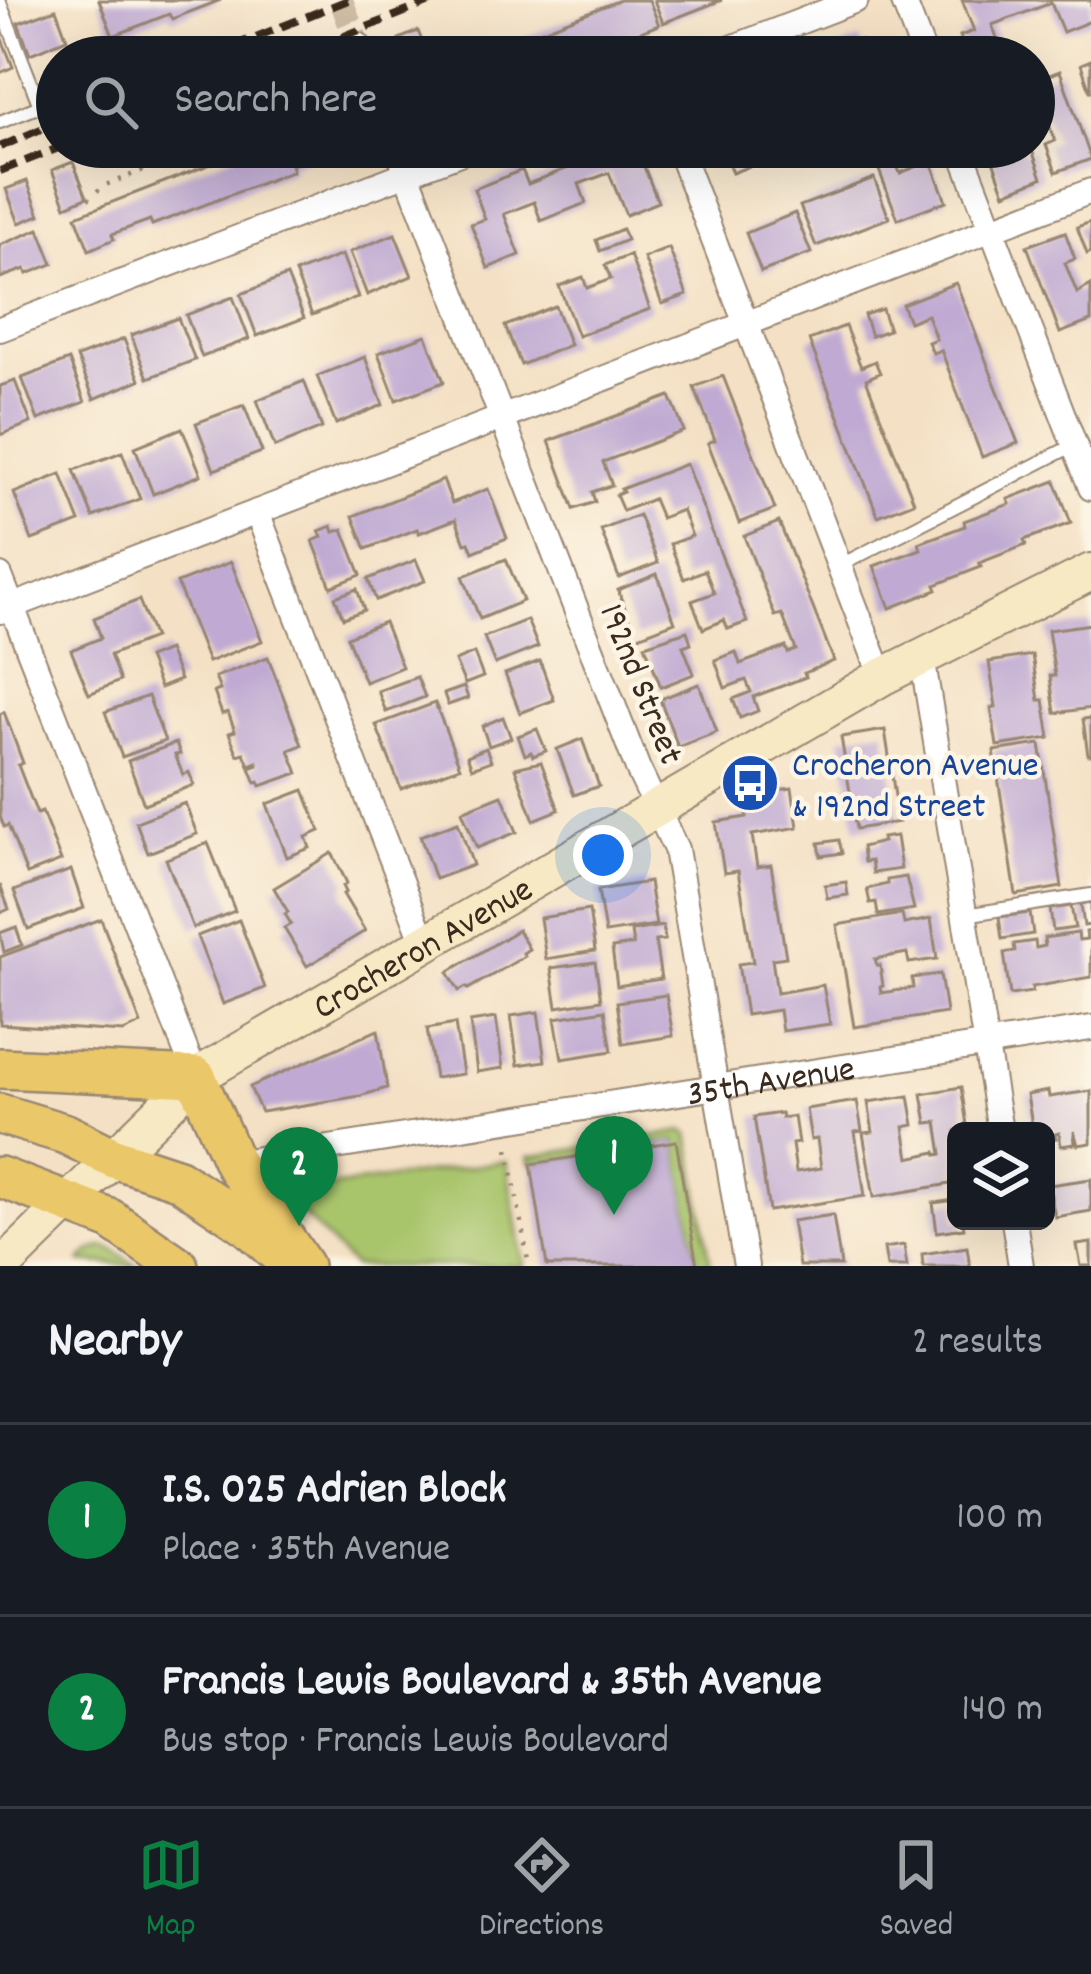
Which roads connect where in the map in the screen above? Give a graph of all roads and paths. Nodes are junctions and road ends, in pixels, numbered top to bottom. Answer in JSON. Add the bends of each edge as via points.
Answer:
{"nodes":[{"id":1,"x":856,"y":0,"type":"edge"},
{"id":2,"x":903,"y":0,"type":"edge"},
{"id":3,"x":0,"y":3,"type":"edge"},
{"id":4,"x":763,"y":36,"type":"edge"},
{"id":5,"x":917,"y":36,"type":"edge"},
{"id":6,"x":36,"y":96,"type":"edge"},
{"id":7,"x":36,"y":108,"type":"edge"},
{"id":8,"x":0,"y":122,"type":"edge"},
{"id":9,"x":149,"y":168,"type":"edge"},
{"id":10,"x":405,"y":168,"type":"edge"},
{"id":11,"x":420,"y":168,"type":"edge"},
{"id":12,"x":686,"y":168,"type":"edge"},
{"id":13,"x":968,"y":168,"type":"edge"},
{"id":14,"x":407,"y":173,"type":"junction"},
{"id":15,"x":1091,"y":190,"type":"edge"},
{"id":16,"x":88,"y":200,"type":"dead end"},
{"id":17,"x":991,"y":229,"type":"junction"},
{"id":18,"x":746,"y":323,"type":"junction"},
{"id":19,"x":0,"y":329,"type":"edge"},
{"id":20,"x":502,"y":418,"type":"junction"},
{"id":21,"x":1074,"y":446,"type":"junction"},
{"id":22,"x":1091,"y":488,"type":"edge"},
{"id":23,"x":257,"y":512,"type":"junction"},
{"id":24,"x":839,"y":566,"type":"junction"},
{"id":25,"x":1091,"y":572,"type":"edge"},
{"id":26,"x":0,"y":576,"type":"edge"},
{"id":27,"x":6,"y":609,"type":"edge"},
{"id":28,"x":922,"y":657,"type":"junction"},
{"id":29,"x":882,"y":677,"type":"junction"},
{"id":30,"x":658,"y":809,"type":"junction"},
{"id":31,"x":1091,"y":896,"type":"edge"},
{"id":32,"x":965,"y":915,"type":"junction"},
{"id":33,"x":425,"y":945,"type":"junction"},
{"id":34,"x":1091,"y":1028,"type":"edge"},
{"id":35,"x":986,"y":1045,"type":"junction"},
{"id":36,"x":0,"y":1068,"type":"edge"},
{"id":37,"x":196,"y":1077,"type":"junction"},
{"id":38,"x":717,"y":1088,"type":"junction"},
{"id":39,"x":0,"y":1114,"type":"edge"},
{"id":40,"x":999,"y":1122,"type":"edge"},
{"id":41,"x":508,"y":1149,"type":"dead end"},
{"id":42,"x":114,"y":1158,"type":"junction"},
{"id":43,"x":234,"y":1163,"type":"junction"},
{"id":44,"x":0,"y":1177,"type":"edge"},
{"id":45,"x":68,"y":1202,"type":"junction"},
{"id":46,"x":1015,"y":1230,"type":"edge"},
{"id":47,"x":4,"y":1266,"type":"edge"},
{"id":48,"x":178,"y":1266,"type":"edge"},
{"id":49,"x":299,"y":1266,"type":"edge"},
{"id":50,"x":529,"y":1266,"type":"edge"},
{"id":51,"x":746,"y":1266,"type":"edge"},
{"id":52,"x":1021,"y":1266,"type":"edge"}],
"edges":[{"from":1,"to":4,"type":"street"},
{"from":2,"to":5,"type":"street"},
{"from":3,"to":6,"type":"lane"},
{"from":7,"to":8,"type":"lane"},
{"from":9,"to":16,"type":"path"},
{"from":10,"to":14,"type":"street","name":"192nd Street"},
{"from":11,"to":14,"type":"street"},
{"from":12,"to":18,"type":"street"},
{"from":13,"to":17,"type":"street"},
{"from":14,"to":19,"type":"street"},
{"from":14,"to":20,"type":"street","name":"192nd Street"},
{"from":15,"to":17,"type":"street"},
{"from":17,"to":18,"type":"street"},
{"from":17,"to":21,"type":"street"},
{"from":18,"to":20,"type":"street"},
{"from":18,"to":24,"type":"street"},
{"from":20,"to":23,"type":"street"},
{"from":20,"to":30,"type":"street","name":"192nd Street"},
{"from":21,"to":22,"type":"street"},
{"from":21,"to":24,"type":"lane"},
{"from":23,"to":27,"type":"street"},
{"from":23,"to":33,"type":"street"},
{"from":24,"to":29,"type":"street"},
{"from":25,"to":28,"type":"street","name":"Crocheron Avenue"},
{"from":26,"to":27,"type":"street"},
{"from":27,"to":37,"type":"street"},
{"from":28,"to":29,"type":"street","name":"Crocheron Avenue"},
{"from":28,"to":32,"type":"street"},
{"from":29,"to":30,"type":"street","name":"Crocheron Avenue"},
{"from":30,"to":33,"type":"street","name":"Crocheron Avenue"},
{"from":30,"to":38,"type":"street","name":"192nd Street","via":[[676,849]]},
{"from":31,"to":32,"type":"lane"},
{"from":32,"to":35,"type":"street"},
{"from":33,"to":37,"type":"street","name":"Crocheron Avenue"},
{"from":34,"to":35,"type":"street","name":"35th Avenue"},
{"from":35,"to":38,"type":"street","name":"35th Avenue"},
{"from":35,"to":40,"type":"street"},
{"from":36,"to":37,"type":"main road"},
{"from":37,"to":42,"type":"street"},
{"from":37,"to":43,"type":"main road"},
{"from":38,"to":43,"type":"street","name":"35th Avenue"},
{"from":38,"to":51,"type":"street","name":"192nd Street"},
{"from":39,"to":42,"type":"main road"},
{"from":41,"to":50,"type":"path"},
{"from":42,"to":45,"type":"street"},
{"from":42,"to":49,"type":"main road","via":[[178,1179]]},
{"from":43,"to":49,"type":"main road"},
{"from":44,"to":45,"type":"main road"},
{"from":45,"to":47,"type":"street"},
{"from":45,"to":48,"type":"main road","via":[[110,1219]]},
{"from":46,"to":52,"type":"street"}]}
